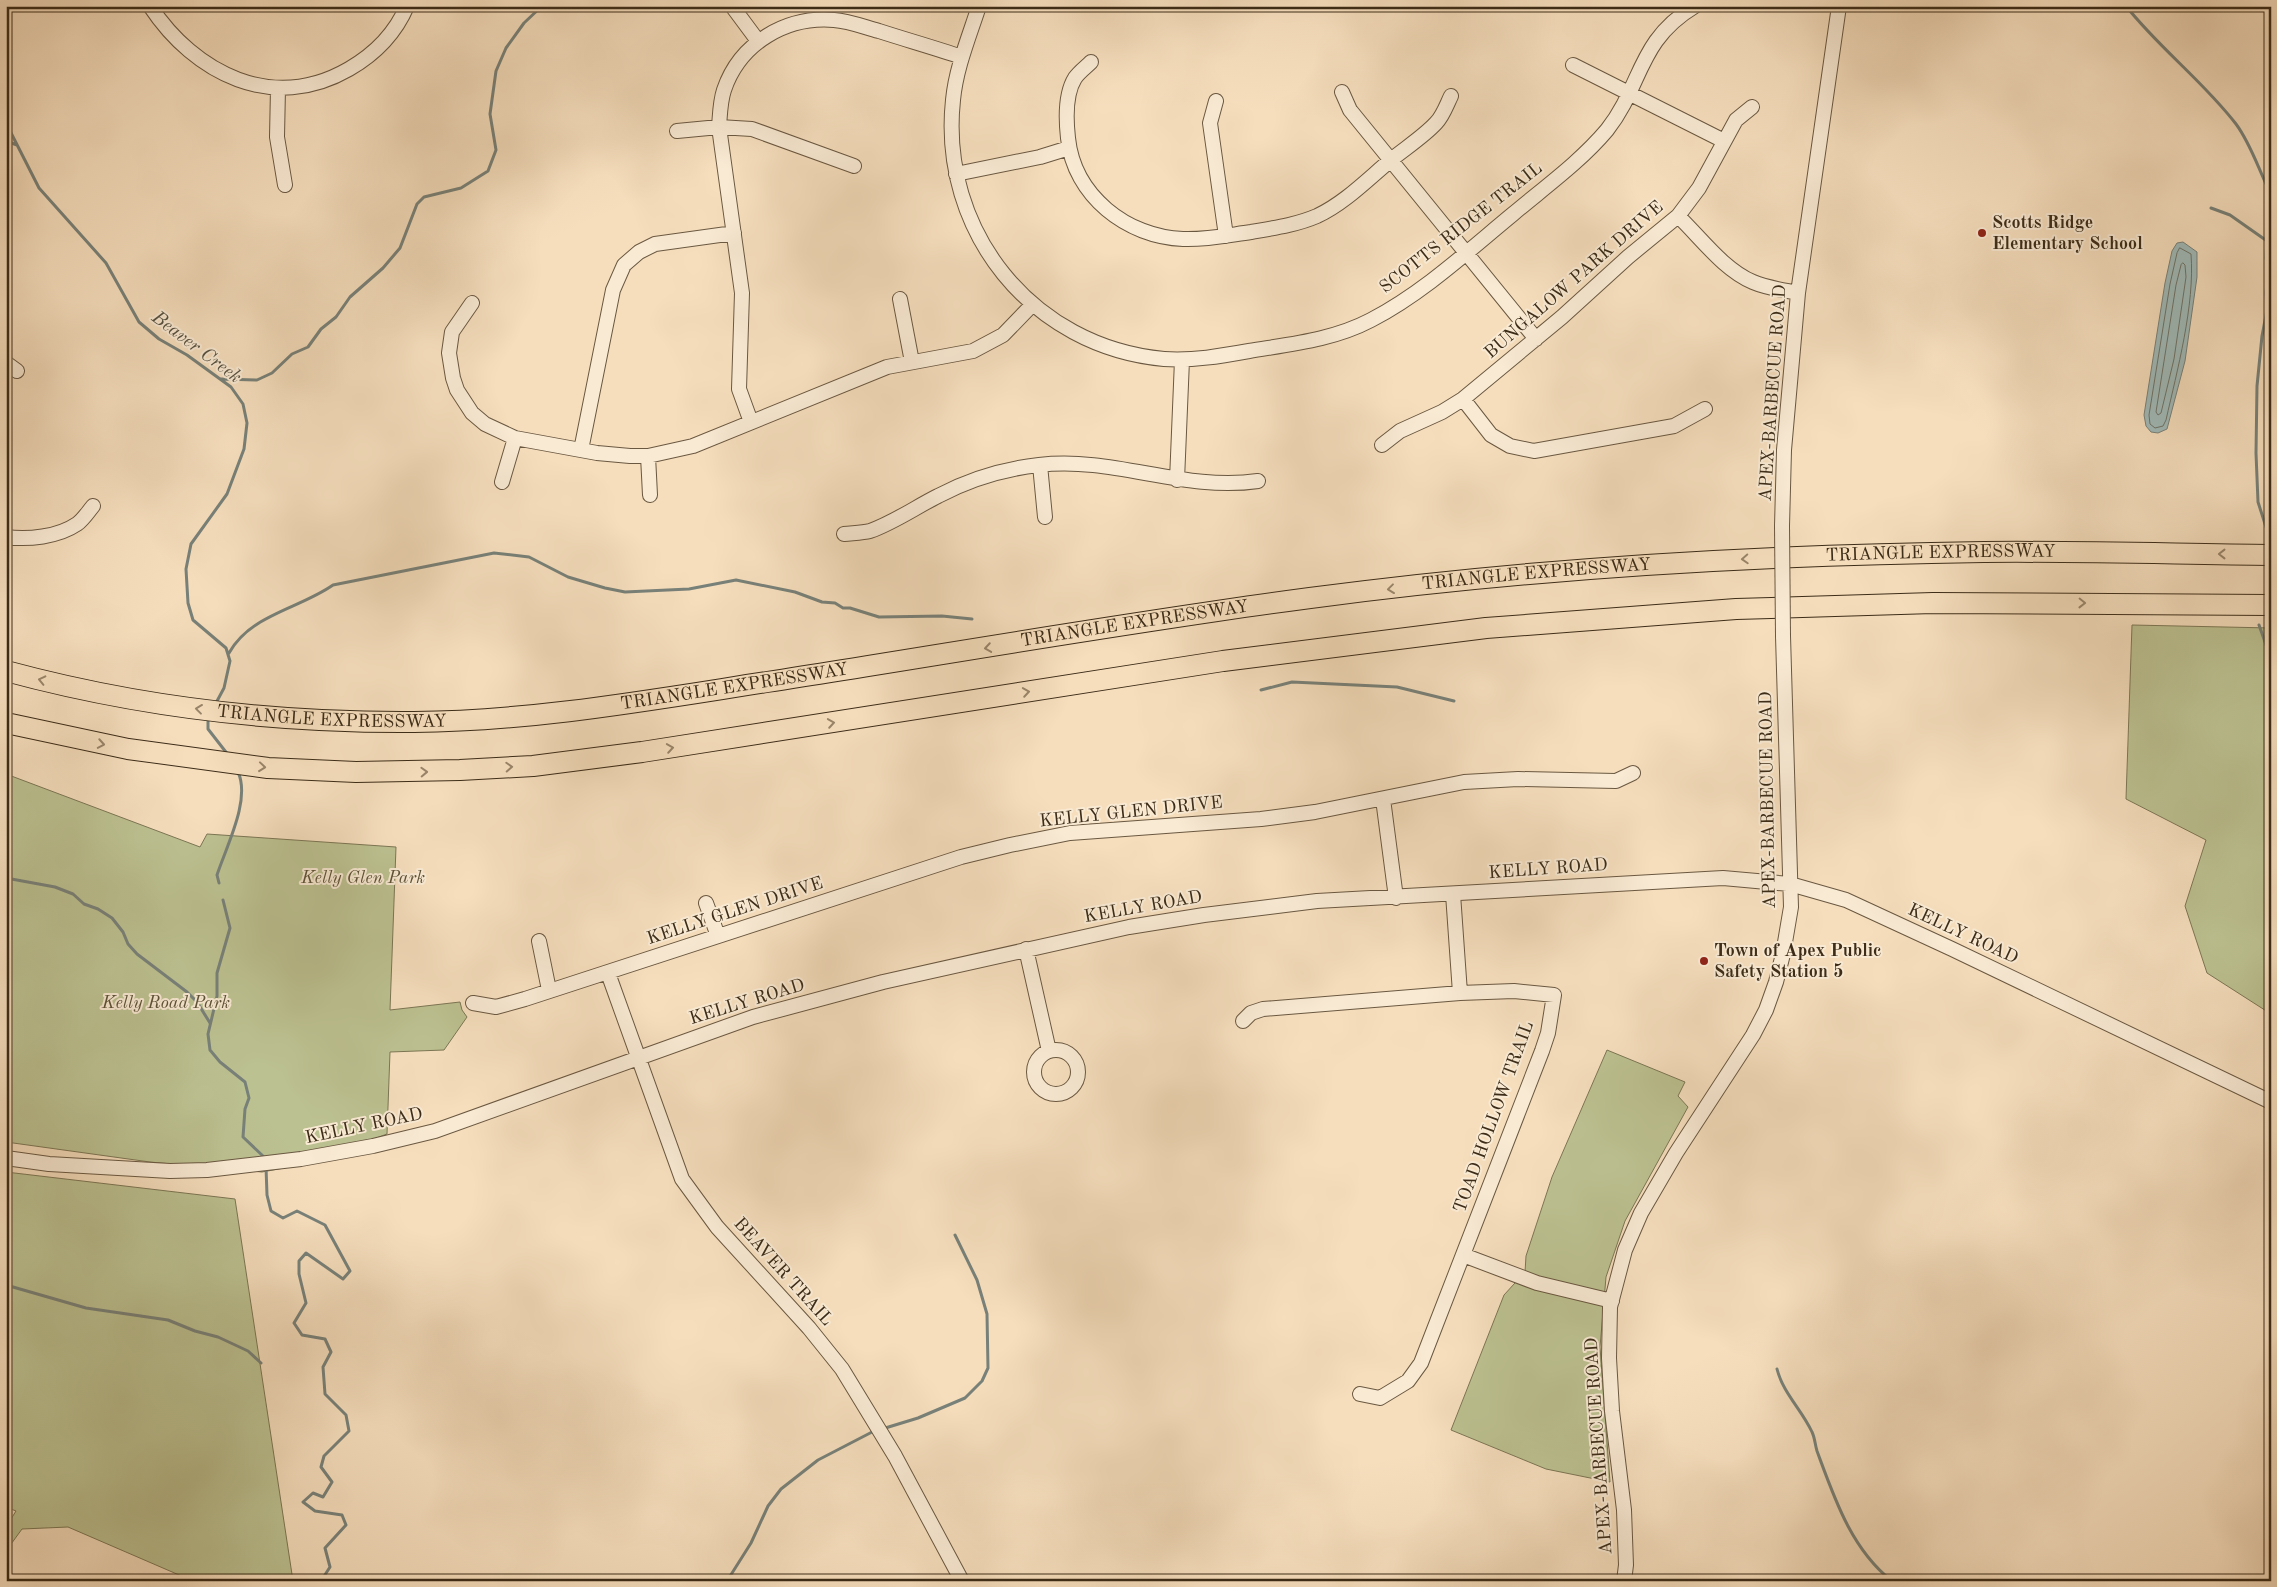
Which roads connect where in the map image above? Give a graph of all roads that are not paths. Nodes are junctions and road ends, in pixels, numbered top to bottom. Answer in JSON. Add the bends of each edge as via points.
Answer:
{"nodes":[{"id":1,"x":150,"y":6,"type":"edge"},
{"id":2,"x":407,"y":6,"type":"edge"},
{"id":3,"x":732,"y":6,"type":"edge"},
{"id":4,"x":979,"y":6,"type":"edge"},
{"id":5,"x":1695,"y":6,"type":"edge"},
{"id":6,"x":1839,"y":6,"type":"edge"},
{"id":7,"x":758,"y":41,"type":"junction"},
{"id":8,"x":962,"y":57,"type":"junction"},
{"id":9,"x":1091,"y":62,"type":"dead end"},
{"id":10,"x":1572,"y":65,"type":"dead end"},
{"id":11,"x":278,"y":88,"type":"junction"},
{"id":12,"x":1342,"y":92,"type":"dead end"},
{"id":13,"x":1628,"y":93,"type":"junction"},
{"id":14,"x":1451,"y":96,"type":"dead end"},
{"id":15,"x":1216,"y":101,"type":"dead end"},
{"id":16,"x":1752,"y":107,"type":"dead end"},
{"id":17,"x":718,"y":127,"type":"junction"},
{"id":18,"x":677,"y":131,"type":"dead end"},
{"id":19,"x":1724,"y":141,"type":"junction"},
{"id":20,"x":1069,"y":148,"type":"junction"},
{"id":21,"x":1390,"y":160,"type":"junction"},
{"id":22,"x":854,"y":166,"type":"dead end"},
{"id":23,"x":956,"y":174,"type":"junction"},
{"id":24,"x":285,"y":185,"type":"dead end"},
{"id":25,"x":1678,"y":216,"type":"junction"},
{"id":26,"x":734,"y":233,"type":"junction"},
{"id":27,"x":1226,"y":236,"type":"junction"},
{"id":28,"x":1466,"y":252,"type":"junction"},
{"id":29,"x":1798,"y":292,"type":"junction"},
{"id":30,"x":900,"y":299,"type":"dead end"},
{"id":31,"x":472,"y":303,"type":"dead end"},
{"id":32,"x":1033,"y":304,"type":"junction"},
{"id":33,"x":1536,"y":339,"type":"junction"},
{"id":34,"x":1182,"y":360,"type":"junction"},
{"id":35,"x":912,"y":362,"type":"junction"},
{"id":36,"x":1463,"y":398,"type":"junction"},
{"id":37,"x":1705,"y":409,"type":"dead end"},
{"id":38,"x":751,"y":422,"type":"junction"},
{"id":39,"x":515,"y":438,"type":"junction"},
{"id":40,"x":1382,"y":445,"type":"dead end"},
{"id":41,"x":581,"y":450,"type":"junction"},
{"id":42,"x":648,"y":456,"type":"junction"},
{"id":43,"x":1040,"y":465,"type":"junction"},
{"id":44,"x":1177,"y":480,"type":"junction"},
{"id":45,"x":1258,"y":480,"type":"dead end"},
{"id":46,"x":502,"y":482,"type":"dead end"},
{"id":47,"x":650,"y":495,"type":"dead end"},
{"id":48,"x":93,"y":506,"type":"dead end"},
{"id":49,"x":1045,"y":517,"type":"dead end"},
{"id":50,"x":844,"y":534,"type":"dead end"},
{"id":51,"x":6,"y":537,"type":"edge"},
{"id":52,"x":2271,"y":555,"type":"edge"},
{"id":53,"x":2271,"y":605,"type":"edge"},
{"id":54,"x":6,"y":671,"type":"edge"},
{"id":55,"x":6,"y":723,"type":"edge"},
{"id":56,"x":1633,"y":773,"type":"dead end"},
{"id":57,"x":1383,"y":799,"type":"junction"},
{"id":58,"x":1790,"y":884,"type":"junction"},
{"id":59,"x":1453,"y":894,"type":"junction"},
{"id":60,"x":1396,"y":898,"type":"junction"},
{"id":61,"x":706,"y":903,"type":"dead end"},
{"id":62,"x":718,"y":936,"type":"junction"},
{"id":63,"x":539,"y":941,"type":"dead end"},
{"id":64,"x":1026,"y":949,"type":"junction"},
{"id":65,"x":608,"y":972,"type":"junction"},
{"id":66,"x":549,"y":990,"type":"junction"},
{"id":67,"x":1460,"y":993,"type":"junction"},
{"id":68,"x":473,"y":1003,"type":"dead end"},
{"id":69,"x":1243,"y":1021,"type":"dead end"},
{"id":70,"x":1049,"y":1051,"type":"dead end"},
{"id":71,"x":639,"y":1056,"type":"junction"},
{"id":72,"x":2271,"y":1102,"type":"edge"},
{"id":73,"x":6,"y":1158,"type":"edge"},
{"id":74,"x":1463,"y":1255,"type":"junction"},
{"id":75,"x":1612,"y":1301,"type":"junction"},
{"id":76,"x":1360,"y":1394,"type":"dead end"},
{"id":77,"x":962,"y":1581,"type":"edge"},
{"id":78,"x":1624,"y":1581,"type":"edge"}],
"edges":[{"from":1,"to":11,"type":"street","via":[[183,46],[210,67],[238,80]]},
{"from":2,"to":11,"type":"street","via":[[391,34],[359,64],[325,81]]},
{"from":3,"to":7,"type":"street"},
{"from":4,"to":8,"type":"street","name":"SCOTTS RIDGE TRAIL"},
{"from":5,"to":13,"type":"street","name":"SCOTTS RIDGE TRAIL","via":[[1661,32]]},
{"from":6,"to":29,"type":"street","name":"APEX-BARBECUE ROAD"},
{"from":7,"to":8,"type":"street","via":[[788,25],[836,20]]},
{"from":7,"to":17,"type":"street","via":[[731,74],[720,105]]},
{"from":8,"to":23,"type":"street","name":"SCOTTS RIDGE TRAIL","via":[[952,116]]},
{"from":9,"to":20,"type":"street","via":[[1075,78],[1069,97]]},
{"from":10,"to":13,"type":"street"},
{"from":11,"to":24,"type":"street","via":[[277,137]]},
{"from":12,"to":21,"type":"street","via":[[1350,110]]},
{"from":13,"to":19,"type":"street"},
{"from":13,"to":28,"type":"street","name":"SCOTTS RIDGE TRAIL","via":[[1609,128],[1581,157]]},
{"from":14,"to":21,"type":"street","via":[[1437,122]]},
{"from":15,"to":27,"type":"street","via":[[1210,123]]},
{"from":16,"to":19,"type":"street","name":"BUNGALOW PARK DRIVE","via":[[1736,120]]},
{"from":17,"to":18,"type":"street"},
{"from":17,"to":22,"type":"street","via":[[763,132]]},
{"from":17,"to":26,"type":"street"},
{"from":19,"to":25,"type":"street","name":"BUNGALOW PARK DRIVE","via":[[1699,188]]},
{"from":20,"to":23,"type":"street"},
{"from":20,"to":27,"type":"street","via":[[1080,176],[1093,195],[1104,208],[1130,226],[1153,235],[1185,240]]},
{"from":21,"to":27,"type":"street","via":[[1344,200],[1319,215],[1292,225]]},
{"from":21,"to":28,"type":"street"},
{"from":23,"to":32,"type":"street","name":"SCOTTS RIDGE TRAIL","via":[[975,230],[998,268]]},
{"from":25,"to":29,"type":"street","via":[[1740,275],[1766,286]]},
{"from":25,"to":33,"type":"street","name":"BUNGALOW PARK DRIVE"},
{"from":26,"to":38,"type":"street","via":[[742,293],[740,389]]},
{"from":26,"to":41,"type":"street","via":[[655,244],[624,265],[613,290]]},
{"from":28,"to":33,"type":"street"},
{"from":28,"to":34,"type":"street","name":"SCOTTS RIDGE TRAIL","via":[[1398,305],[1358,327],[1315,341]]},
{"from":29,"to":58,"type":"street","name":"APEX-BARBECUE ROAD","bridge":true,"via":[[1784,450],[1782,526]]},
{"from":30,"to":35,"type":"street"},
{"from":31,"to":39,"type":"street","via":[[452,332],[449,353],[453,378],[472,413],[485,424]]},
{"from":32,"to":34,"type":"street","name":"SCOTTS RIDGE TRAIL","via":[[1070,330],[1106,346],[1145,356]]},
{"from":32,"to":35,"type":"street","via":[[1003,335],[986,346]]},
{"from":33,"to":36,"type":"street","name":"BUNGALOW PARK DRIVE"},
{"from":34,"to":44,"type":"street"},
{"from":35,"to":38,"type":"street","via":[[873,372]]},
{"from":36,"to":37,"type":"street","via":[[1491,435],[1510,446],[1527,450],[1674,426]]},
{"from":36,"to":40,"type":"street","name":"BUNGALOW PARK DRIVE"},
{"from":38,"to":42,"type":"street","via":[[693,446]]},
{"from":39,"to":41,"type":"street"},
{"from":39,"to":46,"type":"street"},
{"from":41,"to":42,"type":"street","via":[[614,456]]},
{"from":42,"to":47,"type":"street"},
{"from":43,"to":44,"type":"street","via":[[1092,464],[1149,472]]},
{"from":43,"to":49,"type":"street"},
{"from":43,"to":50,"type":"street","via":[[976,478],[872,530]]},
{"from":44,"to":45,"type":"street","via":[[1232,484]]},
{"from":48,"to":51,"type":"street","via":[[78,524],[57,533],[32,538]]},
{"from":52,"to":54,"type":"highway","name":"TRIANGLE EXPRESSWAY","one_way":true,"via":[[1992,552],[1798,557],[1686,562],[1474,579],[1198,614],[632,703],[457,721],[364,722],[257,716],[186,708]]},
{"from":55,"to":53,"type":"highway","one_way":true,"via":[[168,756],[268,768],[356,772],[460,770],[533,766],[632,754],[1232,660],[1486,628],[1736,609],[1904,604]]},
{"from":56,"to":57,"type":"street","name":"KELLY GLEN DRIVE","via":[[1616,781],[1518,779],[1472,782]]},
{"from":57,"to":60,"type":"street"},
{"from":57,"to":62,"type":"street","name":"KELLY GLEN DRIVE","via":[[1261,819],[1088,832],[1010,845],[961,857]]},
{"from":58,"to":59,"type":"street","name":"KELLY ROAD","via":[[1723,878]]},
{"from":58,"to":72,"type":"street","name":"KELLY ROAD","via":[[1846,900]]},
{"from":58,"to":75,"type":"street","name":"APEX-BARBECUE ROAD","via":[[1791,907],[1783,954],[1766,1010],[1640,1213],[1625,1250]]},
{"from":59,"to":60,"type":"street","name":"KELLY ROAD"},
{"from":59,"to":67,"type":"street"},
{"from":60,"to":64,"type":"street","name":"KELLY ROAD","via":[[1317,901],[1204,915]]},
{"from":61,"to":62,"type":"street"},
{"from":62,"to":65,"type":"street","name":"KELLY GLEN DRIVE"},
{"from":63,"to":66,"type":"street"},
{"from":64,"to":70,"type":"street"},
{"from":64,"to":71,"type":"street","name":"KELLY ROAD","via":[[883,982],[763,1015]]},
{"from":65,"to":66,"type":"street","name":"KELLY GLEN DRIVE"},
{"from":65,"to":71,"type":"street","name":"BEAVER TRAIL"},
{"from":66,"to":68,"type":"street","name":"KELLY GLEN DRIVE","via":[[496,1007]]},
{"from":67,"to":69,"type":"street","name":"TOAD HOLLOW TRAIL","via":[[1263,1009],[1251,1013]]},
{"from":67,"to":74,"type":"street","name":"TOAD HOLLOW TRAIL","via":[[1514,991],[1554,995],[1542,1050]]},
{"from":71,"to":73,"type":"street","name":"KELLY ROAD","via":[[435,1131],[373,1146],[268,1164],[206,1170],[118,1169]]},
{"from":71,"to":77,"type":"street","name":"BEAVER TRAIL","via":[[682,1179],[717,1227],[842,1369]]},
{"from":74,"to":75,"type":"street","via":[[1537,1283]]},
{"from":74,"to":76,"type":"street","name":"TOAD HOLLOW TRAIL","via":[[1421,1363],[1408,1382],[1380,1398]]},
{"from":75,"to":78,"type":"street","name":"APEX-BARBECUE ROAD","via":[[1609,1358],[1624,1510]]}]}
